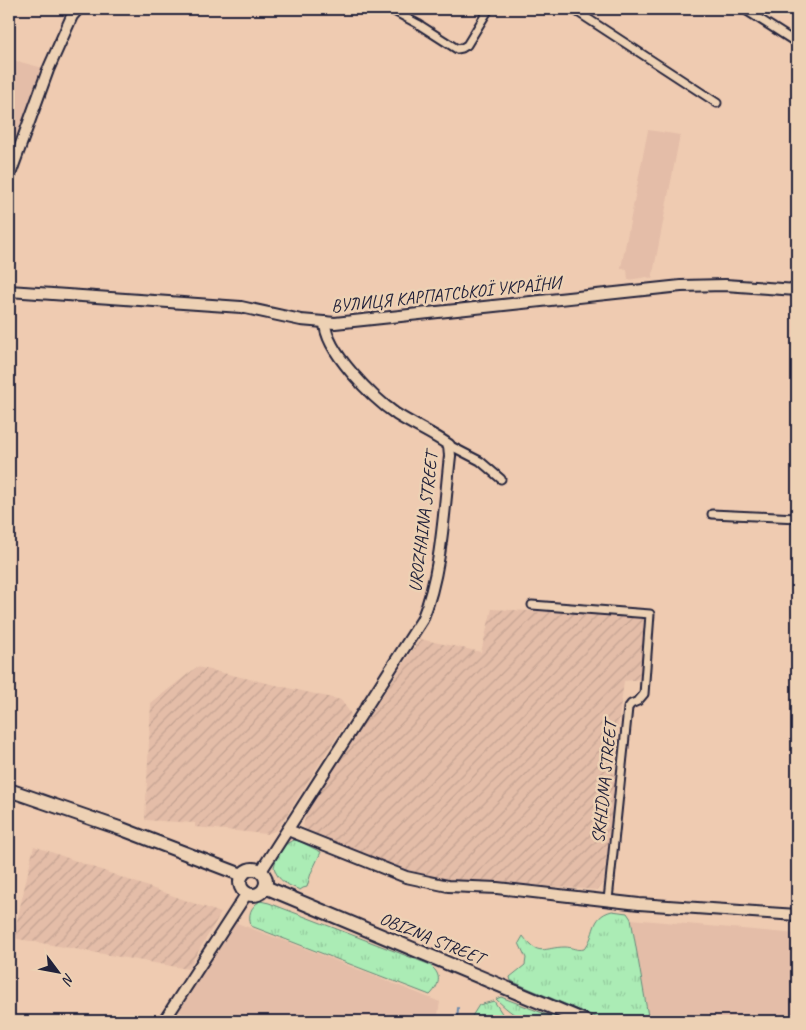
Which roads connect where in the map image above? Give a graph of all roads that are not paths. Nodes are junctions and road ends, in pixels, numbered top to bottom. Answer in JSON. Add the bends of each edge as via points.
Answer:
{"nodes":[{"id":1,"x":78,"y":9,"type":"edge"},
{"id":2,"x":390,"y":9,"type":"edge"},
{"id":3,"x":489,"y":9,"type":"edge"},
{"id":4,"x":573,"y":9,"type":"edge"},
{"id":5,"x":744,"y":9,"type":"edge"},
{"id":6,"x":797,"y":44,"type":"edge"},
{"id":7,"x":717,"y":103,"type":"dead end"},
{"id":8,"x":9,"y":177,"type":"edge"},
{"id":9,"x":797,"y":290,"type":"edge"},
{"id":10,"x":9,"y":291,"type":"edge"},
{"id":11,"x":330,"y":323,"type":"junction"},
{"id":12,"x":449,"y":445,"type":"junction"},
{"id":13,"x":501,"y":479,"type":"dead end"},
{"id":14,"x":712,"y":514,"type":"dead end"},
{"id":15,"x":797,"y":518,"type":"edge"},
{"id":16,"x":532,"y":605,"type":"dead end"},
{"id":17,"x":9,"y":790,"type":"edge"},
{"id":18,"x":288,"y":830,"type":"junction"},
{"id":19,"x":261,"y":871,"type":"junction"},
{"id":20,"x":242,"y":875,"type":"junction"},
{"id":21,"x":265,"y":887,"type":"junction"},
{"id":22,"x":247,"y":893,"type":"junction"},
{"id":23,"x":608,"y":900,"type":"junction"},
{"id":24,"x":797,"y":915,"type":"edge"},
{"id":25,"x":164,"y":1021,"type":"edge"},
{"id":26,"x":585,"y":1021,"type":"edge"}],
"edges":[{"from":1,"to":8,"type":"street","via":[[48,70]]},
{"from":2,"to":3,"type":"street","via":[[457,49],[471,39]]},
{"from":4,"to":7,"type":"street"},
{"from":5,"to":6,"type":"street"},
{"from":9,"to":11,"type":"street","name":"ВУЛИЦЯ КАРПАТСЬКОЇ УКРАЇНИ","via":[[725,285],[681,286]]},
{"from":10,"to":11,"type":"street","name":"ВУЛИЦЯ КАРПАТСЬКОЇ УКРАЇНИ","via":[[241,308]]},
{"from":11,"to":12,"type":"street","name":"UROZHAINA STREET","via":[[327,336],[370,393],[396,414]]},
{"from":12,"to":13,"type":"street","name":"UROZHAINA STREET","via":[[480,461]]},
{"from":12,"to":18,"type":"street","name":"UROZHAINA STREET","via":[[437,563],[429,603],[414,634]]},
{"from":14,"to":15,"type":"street"},
{"from":16,"to":23,"type":"street","name":"SKHIDNA STREET","via":[[650,614],[644,694],[628,708]]},
{"from":17,"to":20,"type":"highway","via":[[122,828]]},
{"from":18,"to":19,"type":"street"},
{"from":18,"to":23,"type":"street","via":[[406,877],[448,886]]},
{"from":19,"to":20,"type":"highway","via":[[253,869]]},
{"from":19,"to":21,"type":"highway","via":[[266,878]]},
{"from":20,"to":22,"type":"highway","via":[[240,883]]},
{"from":21,"to":22,"type":"highway","via":[[255,895]]},
{"from":21,"to":26,"type":"highway","name":"OBIZNA STREET"},
{"from":22,"to":25,"type":"street"},
{"from":23,"to":24,"type":"street"}]}
